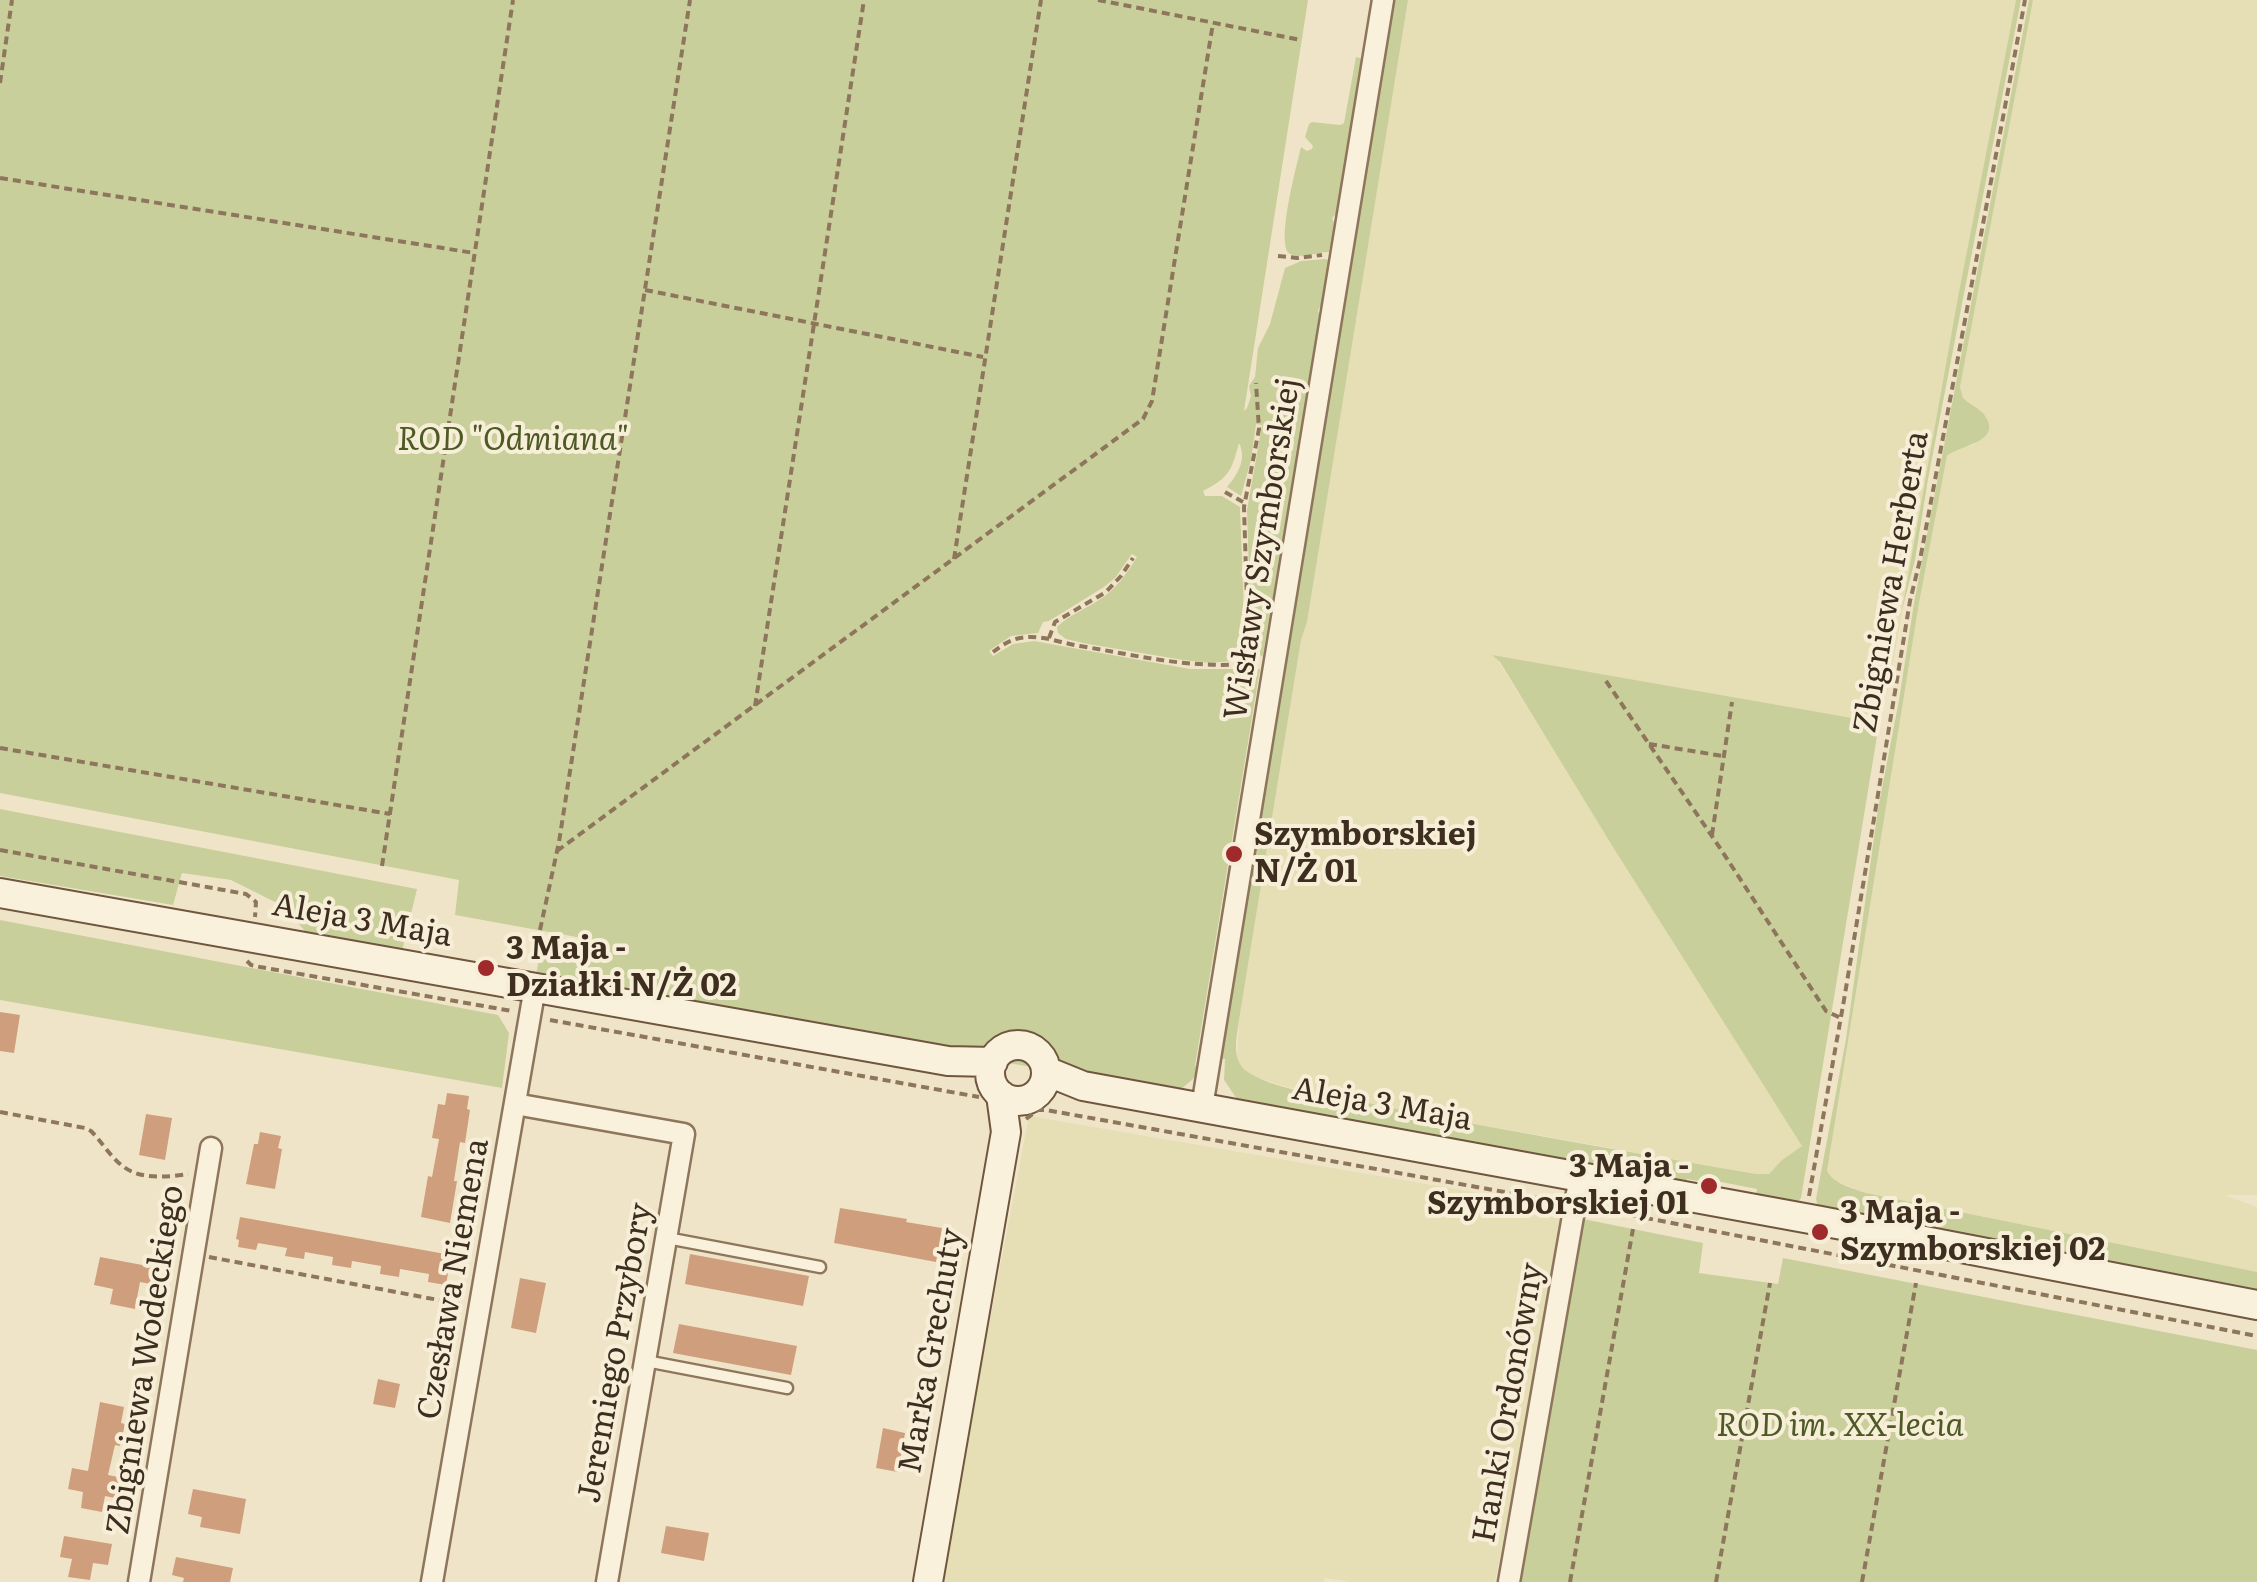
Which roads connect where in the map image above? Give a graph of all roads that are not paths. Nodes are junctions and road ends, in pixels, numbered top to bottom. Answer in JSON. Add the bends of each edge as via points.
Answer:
{"nodes":[{"id":1,"x":1383,"y":0,"type":"edge"},
{"id":2,"x":0,"y":893,"type":"edge"},
{"id":3,"x":535,"y":987,"type":"junction"},
{"id":4,"x":1021,"y":1096,"type":"junction"},
{"id":5,"x":515,"y":1104,"type":"junction"},
{"id":6,"x":1202,"y":1107,"type":"junction"},
{"id":7,"x":212,"y":1148,"type":"dead end"},
{"id":8,"x":1580,"y":1176,"type":"junction"},
{"id":9,"x":666,"y":1238,"type":"junction"},
{"id":10,"x":820,"y":1267,"type":"dead end"},
{"id":11,"x":2257,"y":1305,"type":"edge"},
{"id":12,"x":645,"y":1360,"type":"junction"},
{"id":13,"x":788,"y":1388,"type":"dead end"},
{"id":14,"x":139,"y":1582,"type":"edge"},
{"id":15,"x":432,"y":1582,"type":"edge"},
{"id":16,"x":607,"y":1582,"type":"edge"},
{"id":17,"x":928,"y":1582,"type":"edge"},
{"id":18,"x":1509,"y":1582,"type":"edge"}],
"edges":[{"from":1,"to":6,"type":"street","name":"Wisławy Szymborskiej","via":[[1267,664]]},
{"from":2,"to":3,"type":"street","name":"Aleja 3 Maja"},
{"from":3,"to":4,"type":"street","name":"Aleja 3 Maja","via":[[948,1061]]},
{"from":3,"to":5,"type":"street","name":"Czesława Niemena"},
{"from":4,"to":6,"type":"street","name":"Aleja 3 Maja","via":[[1083,1086]]},
{"from":4,"to":17,"type":"street","name":"Marka Grechuty"},
{"from":5,"to":9,"type":"street","name":"Jeremiego Przybory","via":[[684,1134]]},
{"from":5,"to":15,"type":"street","name":"Czesława Niemena"},
{"from":6,"to":8,"type":"street","name":"Aleja 3 Maja"},
{"from":7,"to":14,"type":"street","name":"Zbigniewa Wodeckiego"},
{"from":8,"to":11,"type":"street","name":"Aleja 3 Maja"},
{"from":8,"to":18,"type":"street","name":"Hanki Ordonówny"},
{"from":9,"to":10,"type":"lane"},
{"from":9,"to":12,"type":"street","name":"Jeremiego Przybory"},
{"from":12,"to":13,"type":"lane"},
{"from":12,"to":16,"type":"street","name":"Jeremiego Przybory"}]}
